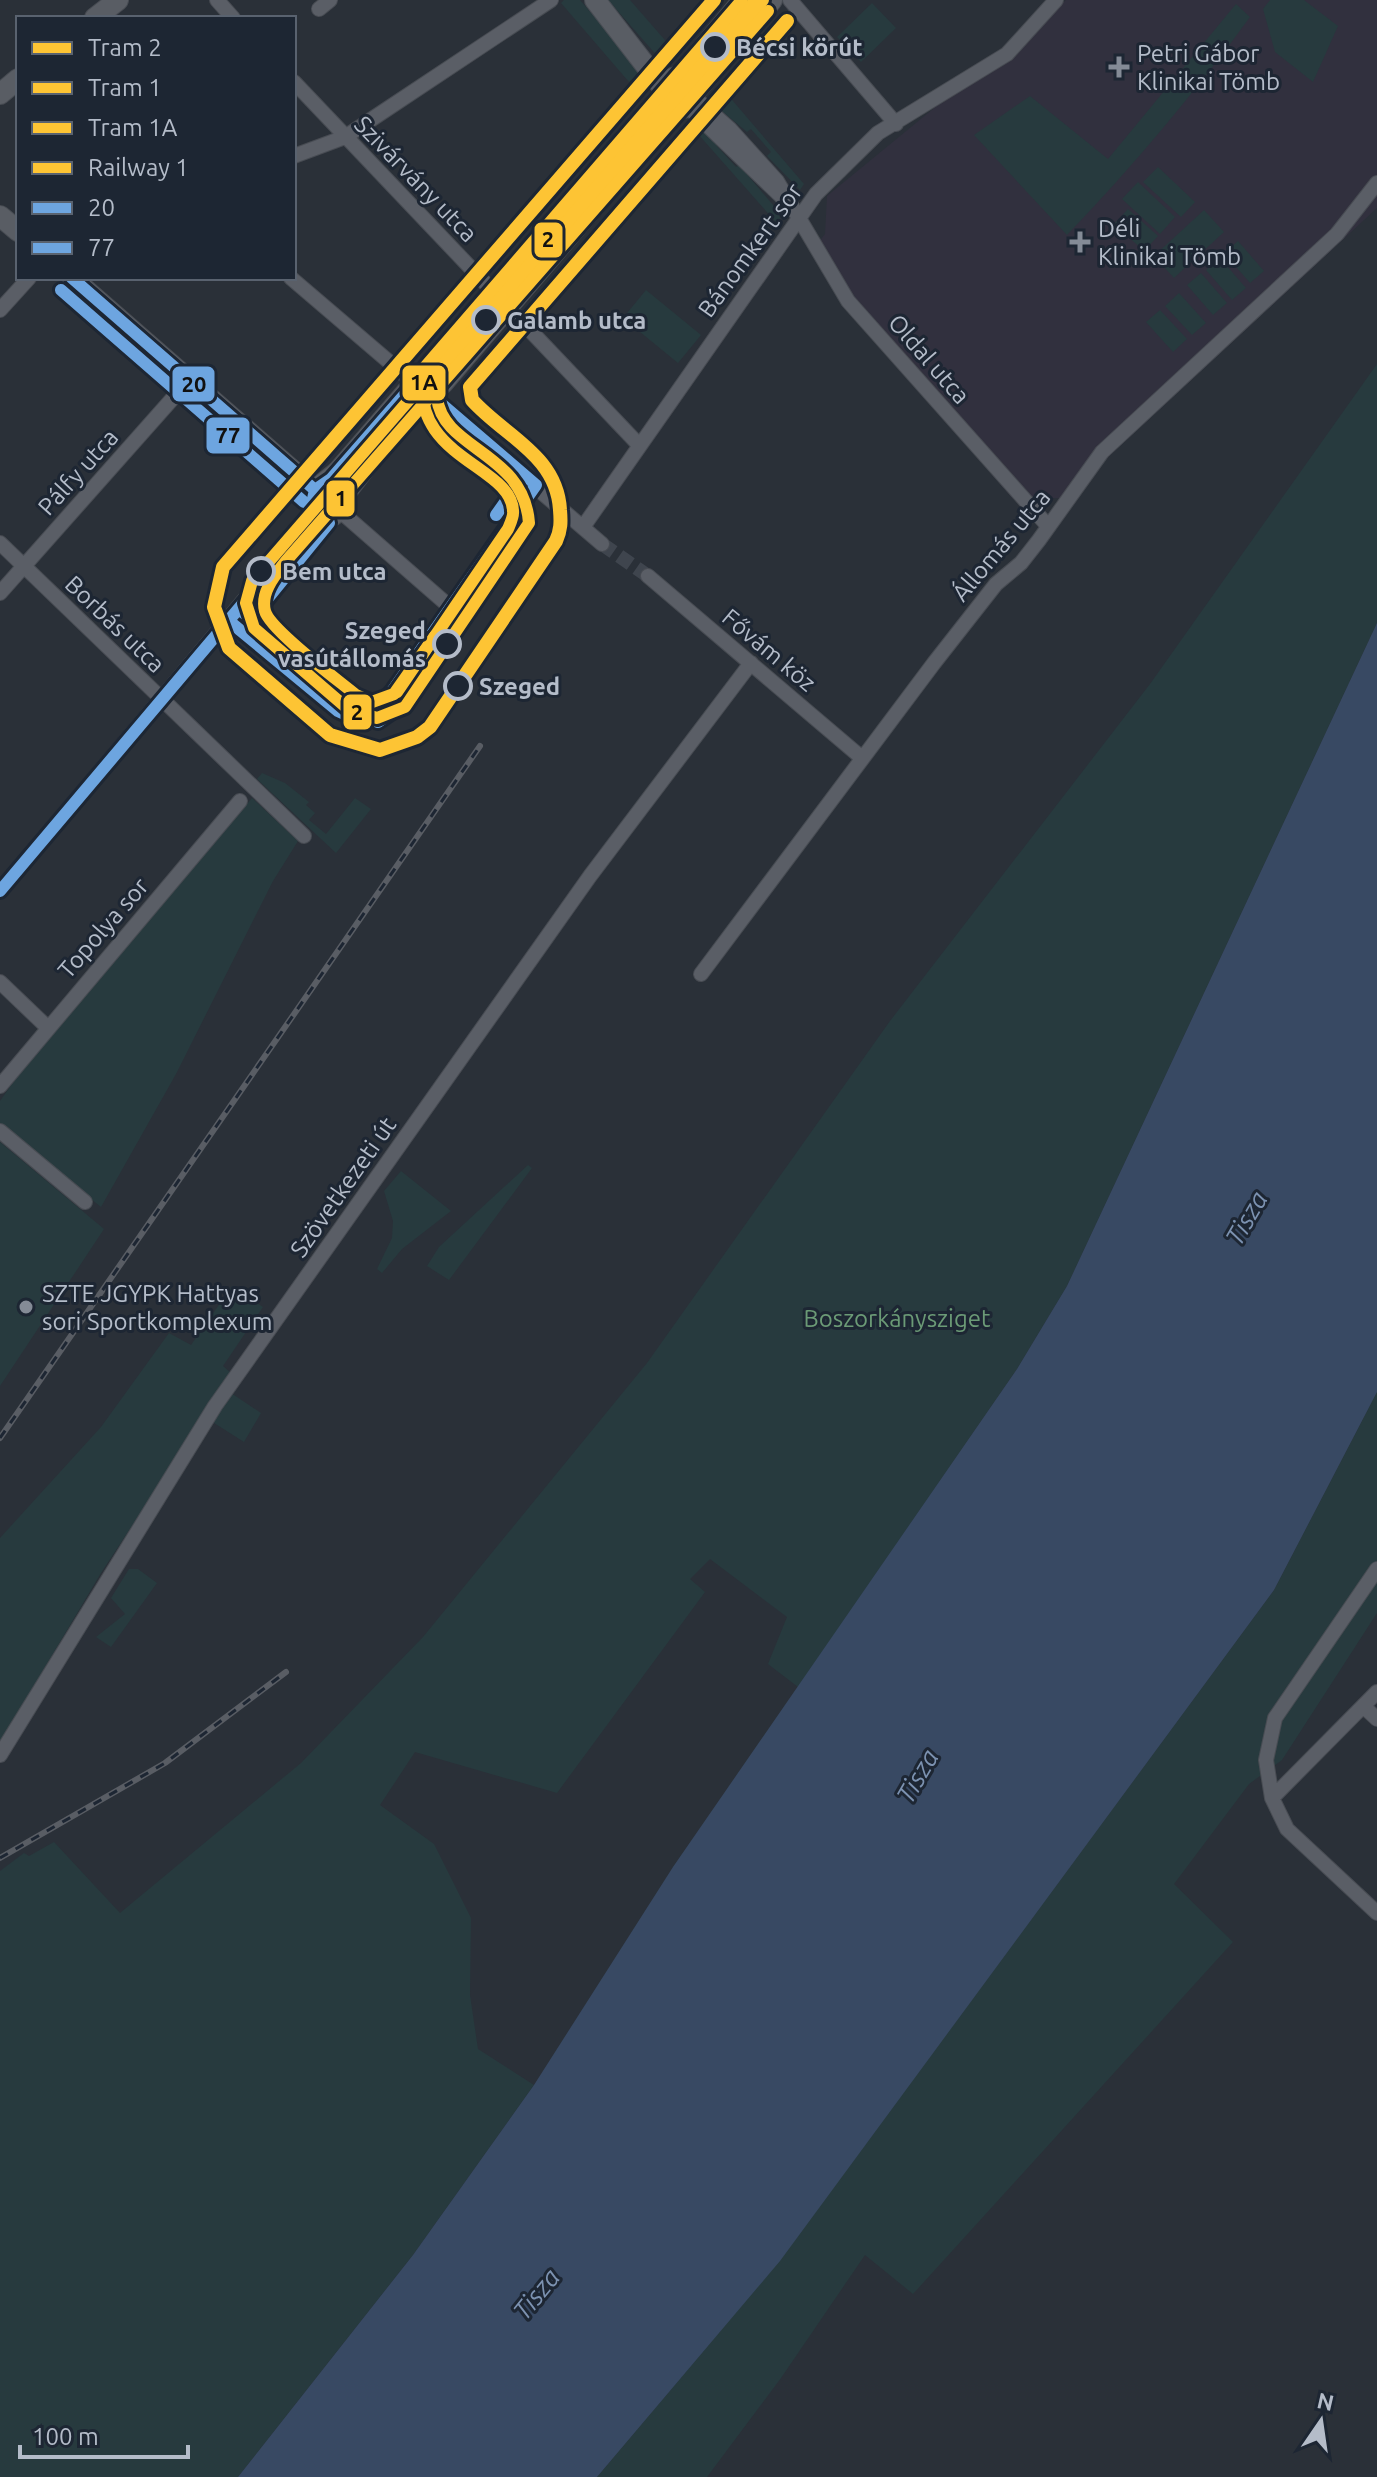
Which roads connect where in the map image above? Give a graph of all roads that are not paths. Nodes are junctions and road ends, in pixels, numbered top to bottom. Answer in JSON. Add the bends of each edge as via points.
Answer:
{"nodes":[{"id":1,"x":118,"y":0,"type":"edge"},
{"id":2,"x":217,"y":0,"type":"edge"},
{"id":3,"x":551,"y":0,"type":"edge"},
{"id":4,"x":595,"y":0,"type":"edge"},
{"id":5,"x":743,"y":0,"type":"edge"},
{"id":6,"x":772,"y":0,"type":"edge"},
{"id":7,"x":790,"y":0,"type":"edge"},
{"id":8,"x":1056,"y":0,"type":"edge"},
{"id":9,"x":98,"y":16,"type":"edge"},
{"id":10,"x":231,"y":16,"type":"edge"},
{"id":11,"x":296,"y":84,"type":"edge"},
{"id":12,"x":679,"y":93,"type":"junction"},
{"id":13,"x":896,"y":124,"type":"junction"},
{"id":14,"x":345,"y":137,"type":"junction"},
{"id":15,"x":296,"y":155,"type":"edge"},
{"id":16,"x":1377,"y":183,"type":"edge"},
{"id":17,"x":784,"y":192,"type":"junction"},
{"id":18,"x":816,"y":194,"type":"junction"},
{"id":19,"x":797,"y":211,"type":"junction"},
{"id":20,"x":0,"y":216,"type":"edge"},
{"id":21,"x":16,"y":229,"type":"edge"},
{"id":22,"x":785,"y":236,"type":"junction"},
{"id":23,"x":814,"y":241,"type":"junction"},
{"id":24,"x":27,"y":280,"type":"edge"},
{"id":25,"x":74,"y":280,"type":"edge"},
{"id":26,"x":293,"y":280,"type":"edge"},
{"id":27,"x":501,"y":300,"type":"junction"},
{"id":28,"x":0,"y":310,"type":"edge"},
{"id":29,"x":189,"y":380,"type":"junction"},
{"id":30,"x":422,"y":390,"type":"junction"},
{"id":31,"x":639,"y":445,"type":"junction"},
{"id":32,"x":536,"y":485,"type":"junction"},
{"id":33,"x":320,"y":487,"type":"junction"},
{"id":34,"x":342,"y":503,"type":"junction"},
{"id":35,"x":317,"y":513,"type":"junction"},
{"id":36,"x":1048,"y":526,"type":"junction"},
{"id":37,"x":583,"y":527,"type":"junction"},
{"id":38,"x":0,"y":543,"type":"edge"},
{"id":39,"x":602,"y":544,"type":"tunnel mouth"},
{"id":40,"x":24,"y":566,"type":"junction"},
{"id":41,"x":648,"y":576,"type":"tunnel mouth"},
{"id":42,"x":0,"y":593,"type":"edge"},
{"id":43,"x":450,"y":607,"type":"junction"},
{"id":44,"x":239,"y":609,"type":"junction"},
{"id":45,"x":751,"y":663,"type":"junction"},
{"id":46,"x":160,"y":699,"type":"junction"},
{"id":47,"x":862,"y":758,"type":"junction"},
{"id":48,"x":240,"y":801,"type":"dead end"},
{"id":49,"x":304,"y":836,"type":"dead end"},
{"id":50,"x":0,"y":891,"type":"edge"},
{"id":51,"x":701,"y":974,"type":"dead end"},
{"id":52,"x":0,"y":982,"type":"edge"},
{"id":53,"x":47,"y":1027,"type":"junction"},
{"id":54,"x":0,"y":1086,"type":"edge"},
{"id":55,"x":0,"y":1131,"type":"edge"},
{"id":56,"x":85,"y":1202,"type":"dead end"},
{"id":57,"x":1377,"y":1569,"type":"edge"},
{"id":58,"x":1377,"y":1692,"type":"edge"},
{"id":59,"x":1363,"y":1706,"type":"junction"},
{"id":60,"x":1377,"y":1719,"type":"edge"},
{"id":61,"x":0,"y":1755,"type":"edge"},
{"id":62,"x":1272,"y":1798,"type":"junction"},
{"id":63,"x":1377,"y":1913,"type":"edge"}],
"edges":[{"from":1,"to":9,"type":"street"},
{"from":2,"to":10,"type":"street"},
{"from":3,"to":14,"type":"street"},
{"from":4,"to":12,"type":"street"},
{"from":5,"to":12,"type":"street"},
{"from":6,"to":12,"type":"street"},
{"from":7,"to":13,"type":"street"},
{"from":8,"to":13,"type":"street","name":"Bánomkert sor","via":[[1007,54]]},
{"from":11,"to":14,"type":"street","name":"Szivárvány utca"},
{"from":12,"to":17,"type":"street","name":"Oldal utca","via":[[730,129]]},
{"from":12,"to":19,"type":"street","name":"Oldal utca"},
{"from":12,"to":27,"type":"street"},
{"from":13,"to":18,"type":"street","name":"Bánomkert sor","via":[[844,162]]},
{"from":14,"to":15,"type":"street"},
{"from":14,"to":27,"type":"street","name":"Szivárvány utca"},
{"from":16,"to":36,"type":"street","name":"Állomás utca","via":[[1337,234],[1102,452]]},
{"from":17,"to":18,"type":"street"},
{"from":17,"to":19,"type":"street","name":"Oldal utca"},
{"from":18,"to":19,"type":"street","name":"Bánomkert sor"},
{"from":19,"to":22,"type":"street","name":"Bánomkert sor"},
{"from":19,"to":23,"type":"street","name":"Oldal utca"},
{"from":20,"to":21,"type":"street"},
{"from":22,"to":23,"type":"street"},
{"from":22,"to":31,"type":"street","name":"Bánomkert sor"},
{"from":23,"to":36,"type":"street","name":"Oldal utca","via":[[848,301]]},
{"from":24,"to":28,"type":"street"},
{"from":25,"to":29,"type":"street"},
{"from":26,"to":30,"type":"street"},
{"from":27,"to":30,"type":"street"},
{"from":27,"to":31,"type":"street","name":"Szivárvány utca"},
{"from":29,"to":33,"type":"street"},
{"from":29,"to":40,"type":"street","name":"Pálfy utca"},
{"from":30,"to":32,"type":"street"},
{"from":30,"to":33,"type":"street"},
{"from":30,"to":34,"type":"street"},
{"from":31,"to":37,"type":"street","name":"Bánomkert sor"},
{"from":32,"to":37,"type":"street"},
{"from":32,"to":43,"type":"street"},
{"from":33,"to":34,"type":"street","via":[[337,486]]},
{"from":33,"to":35,"type":"street","via":[[312,503]]},
{"from":34,"to":35,"type":"street","via":[[332,516]]},
{"from":34,"to":43,"type":"street"},
{"from":35,"to":44,"type":"street"},
{"from":36,"to":47,"type":"street","name":"Állomás utca","via":[[1021,563],[996,584]]},
{"from":37,"to":39,"type":"street"},
{"from":38,"to":40,"type":"street","name":"Borbás utca"},
{"from":40,"to":42,"type":"street","name":"Pálfy utca"},
{"from":40,"to":46,"type":"street","name":"Borbás utca"},
{"from":41,"to":45,"type":"street","name":"Fővám köz"},
{"from":43,"to":44,"type":"street","via":[[393,690],[370,708],[348,699]]},
{"from":44,"to":46,"type":"street"},
{"from":45,"to":47,"type":"street","name":"Fővám köz"},
{"from":45,"to":61,"type":"street","name":"Szövetkezeti út","via":[[590,876],[215,1406]]},
{"from":46,"to":49,"type":"street","name":"Borbás utca"},
{"from":46,"to":50,"type":"street"},
{"from":47,"to":51,"type":"street","name":"Állomás utca"},
{"from":48,"to":53,"type":"street","name":"Topolya sor"},
{"from":52,"to":53,"type":"street"},
{"from":53,"to":54,"type":"street","name":"Topolya sor"},
{"from":55,"to":56,"type":"street"},
{"from":57,"to":62,"type":"street","via":[[1275,1718],[1266,1760]]},
{"from":58,"to":59,"type":"street"},
{"from":59,"to":60,"type":"street"},
{"from":59,"to":62,"type":"street"},
{"from":62,"to":63,"type":"street","via":[[1287,1829]]}]}
